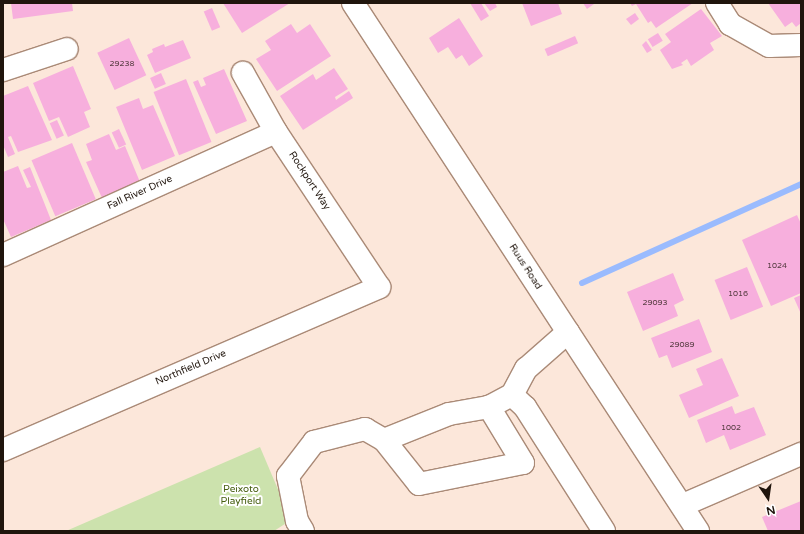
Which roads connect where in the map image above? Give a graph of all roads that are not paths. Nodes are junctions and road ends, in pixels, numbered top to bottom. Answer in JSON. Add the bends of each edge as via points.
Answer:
{"nodes":[{"id":1,"x":353,"y":3,"type":"edge"},
{"id":2,"x":717,"y":3,"type":"edge"},
{"id":3,"x":801,"y":45,"type":"edge"},
{"id":4,"x":67,"y":49,"type":"dead end"},
{"id":5,"x":4,"y":68,"type":"edge"},
{"id":6,"x":243,"y":73,"type":"dead end"},
{"id":7,"x":276,"y":132,"type":"junction"},
{"id":8,"x":3,"y":255,"type":"edge"},
{"id":9,"x":379,"y":287,"type":"joint"},
{"id":10,"x":568,"y":332,"type":"junction"},
{"id":11,"x":512,"y":395,"type":"junction"},
{"id":12,"x":489,"y":407,"type":"junction"},
{"id":13,"x":384,"y":440,"type":"junction"},
{"id":14,"x":3,"y":450,"type":"edge"},
{"id":15,"x":801,"y":454,"type":"edge"},
{"id":16,"x":683,"y":505,"type":"junction"},
{"id":17,"x":303,"y":531,"type":"edge"},
{"id":18,"x":604,"y":531,"type":"edge"},
{"id":19,"x":698,"y":531,"type":"edge"}],
"edges":[{"from":1,"to":10,"type":"street","name":"Ruus Road"},
{"from":2,"to":3,"type":"street","via":[[730,24],[769,46]]},
{"from":4,"to":5,"type":"street"},
{"from":6,"to":7,"type":"street","name":"Rockport Way"},
{"from":7,"to":8,"type":"street","name":"Fall River Drive"},
{"from":7,"to":9,"type":"street","name":"Rockport Way"},
{"from":9,"to":14,"type":"street","name":"Northfield Drive"},
{"from":10,"to":11,"type":"street","via":[[526,369]]},
{"from":10,"to":16,"type":"street","name":"Ruus Road"},
{"from":11,"to":12,"type":"street"},
{"from":11,"to":18,"type":"street","via":[[525,407]]},
{"from":12,"to":13,"type":"street","via":[[449,414]]},
{"from":12,"to":13,"type":"street","via":[[523,463],[419,484]]},
{"from":13,"to":17,"type":"street","via":[[364,429],[314,442],[288,476],[296,521]]},
{"from":15,"to":16,"type":"street"},
{"from":16,"to":19,"type":"street","name":"Ruus Road"}]}
